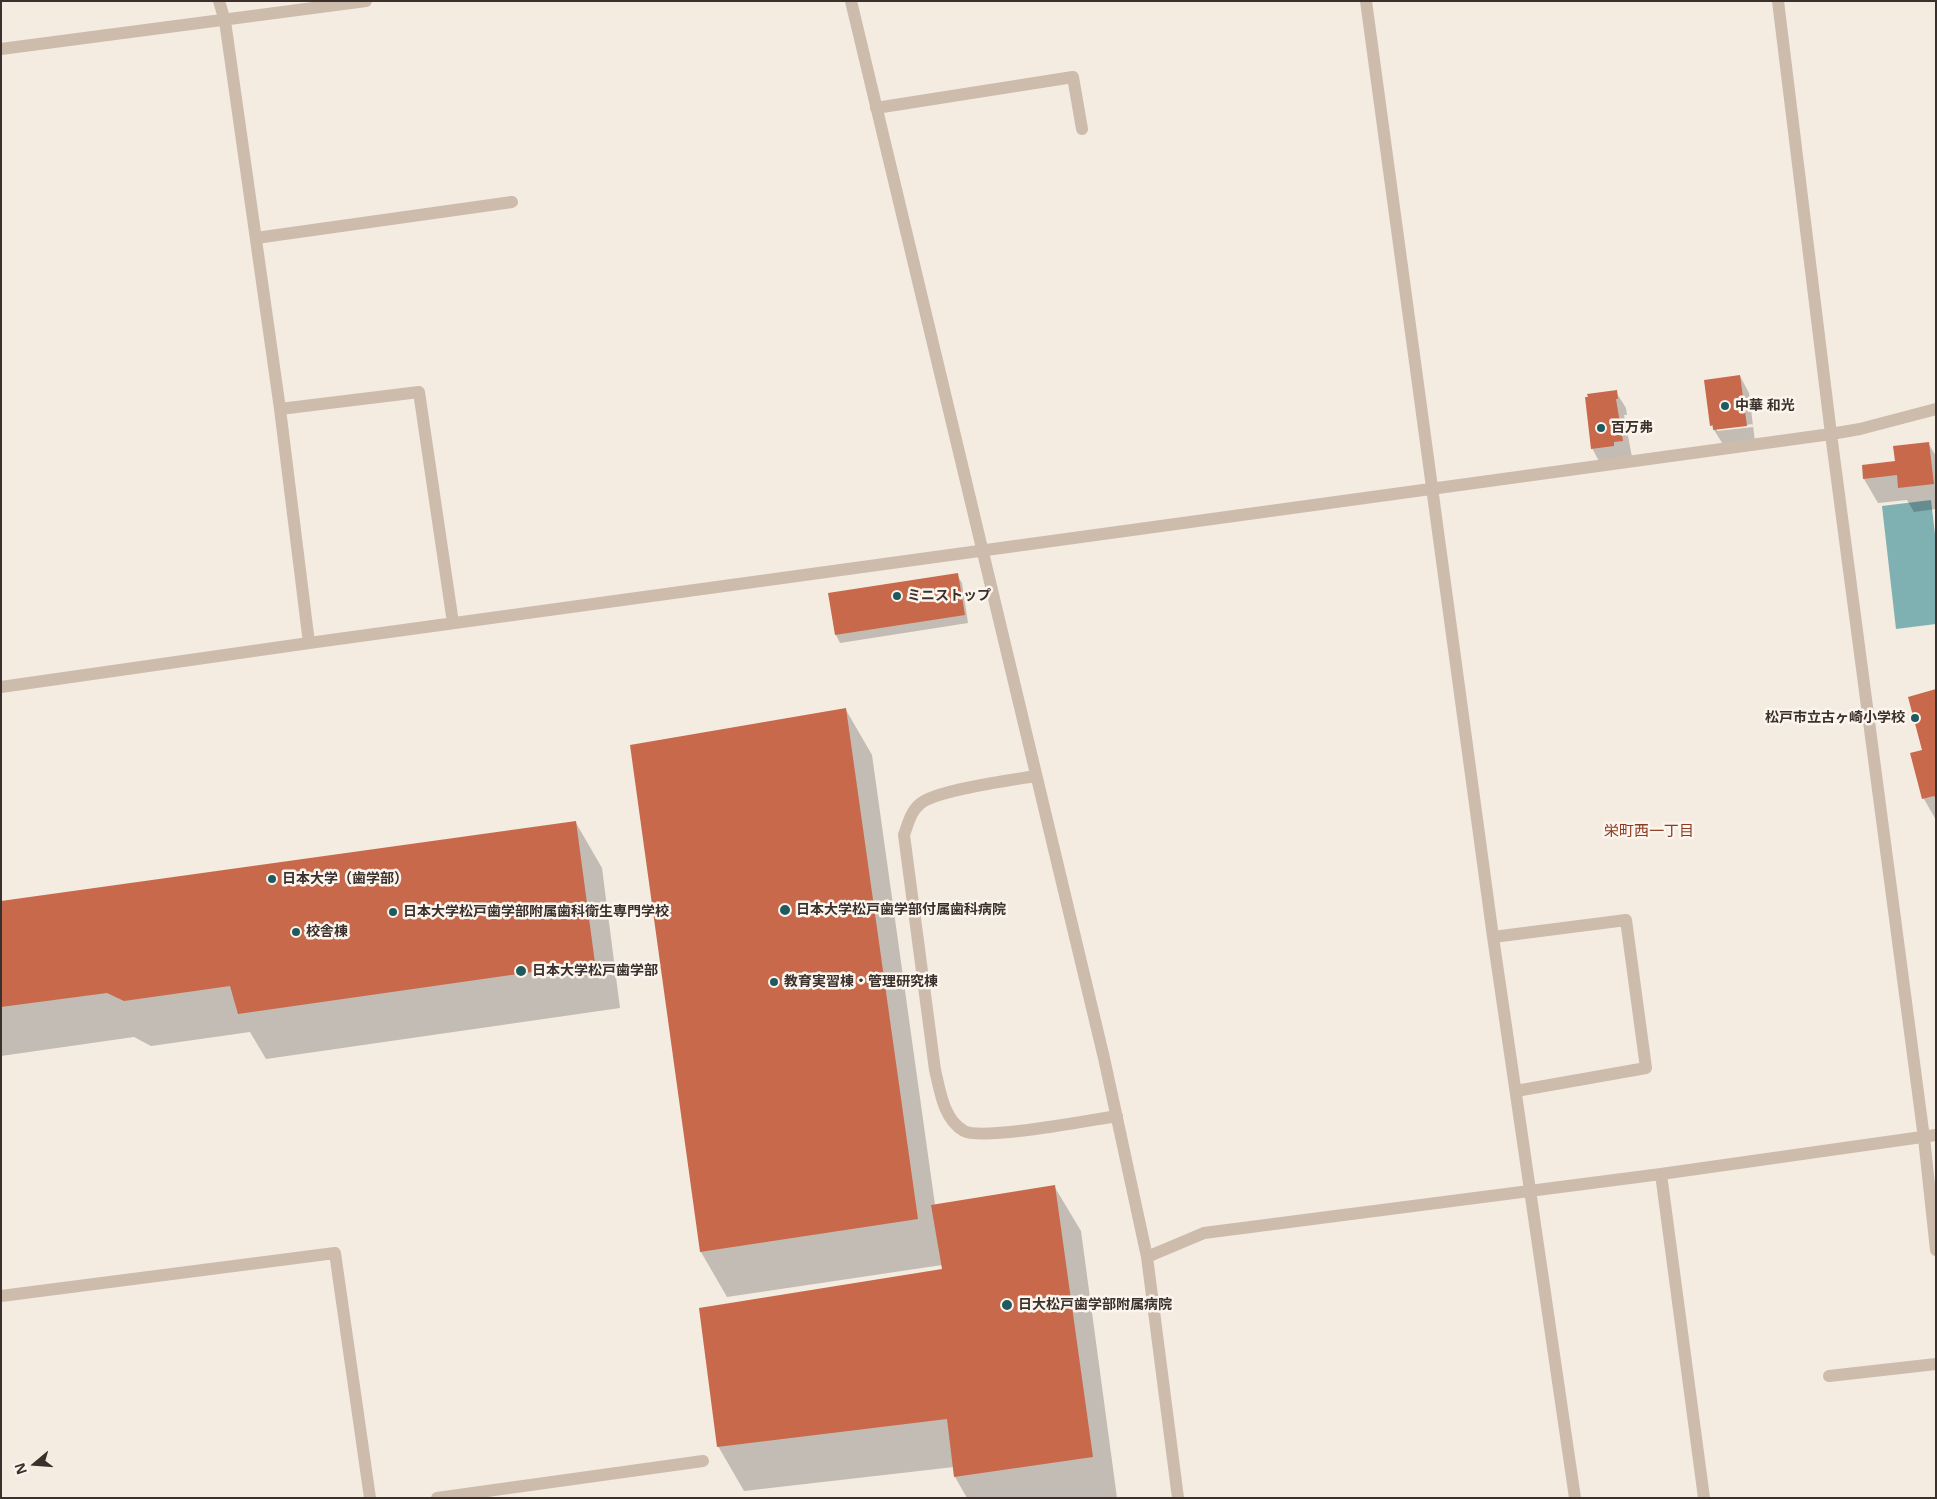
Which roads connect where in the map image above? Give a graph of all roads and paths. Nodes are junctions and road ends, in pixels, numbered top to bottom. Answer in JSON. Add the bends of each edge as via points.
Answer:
{"nodes":[{"id":1,"x":219,"y":1,"type":"edge"},
{"id":2,"x":366,"y":1,"type":"edge"},
{"id":3,"x":851,"y":1,"type":"edge"},
{"id":4,"x":1366,"y":1,"type":"edge"},
{"id":5,"x":1778,"y":1,"type":"edge"},
{"id":6,"x":225,"y":21,"type":"junction"},
{"id":7,"x":1,"y":48,"type":"edge"},
{"id":8,"x":876,"y":108,"type":"junction"},
{"id":9,"x":1082,"y":129,"type":"dead end"},
{"id":10,"x":512,"y":202,"type":"dead end"},
{"id":11,"x":256,"y":238,"type":"junction"},
{"id":12,"x":280,"y":409,"type":"junction"},
{"id":13,"x":1936,"y":409,"type":"edge"},
{"id":14,"x":1831,"y":434,"type":"junction"},
{"id":15,"x":1432,"y":488,"type":"junction"},
{"id":16,"x":982,"y":551,"type":"junction"},
{"id":17,"x":453,"y":624,"type":"junction"},
{"id":18,"x":309,"y":643,"type":"junction"},
{"id":19,"x":1,"y":687,"type":"edge"},
{"id":20,"x":1036,"y":776,"type":"junction"},
{"id":21,"x":1493,"y":937,"type":"junction"},
{"id":22,"x":1516,"y":1091,"type":"junction"},
{"id":23,"x":1117,"y":1116,"type":"junction"},
{"id":24,"x":1930,"y":1137,"type":"edge"},
{"id":25,"x":1662,"y":1174,"type":"junction"},
{"id":26,"x":1529,"y":1190,"type":"junction"},
{"id":27,"x":1936,"y":1250,"type":"edge"},
{"id":28,"x":1147,"y":1257,"type":"junction"},
{"id":29,"x":1,"y":1296,"type":"edge"},
{"id":30,"x":1936,"y":1364,"type":"edge"},
{"id":31,"x":1829,"y":1376,"type":"dead end"},
{"id":32,"x":703,"y":1461,"type":"dead end"},
{"id":33,"x":370,"y":1498,"type":"edge"},
{"id":34,"x":437,"y":1498,"type":"edge"},
{"id":35,"x":1178,"y":1498,"type":"edge"},
{"id":36,"x":1575,"y":1498,"type":"edge"},
{"id":37,"x":1704,"y":1498,"type":"edge"}],
"edges":[{"from":1,"to":6,"type":"street"},
{"from":2,"to":6,"type":"street"},
{"from":3,"to":8,"type":"street"},
{"from":4,"to":15,"type":"street"},
{"from":5,"to":14,"type":"street"},
{"from":6,"to":7,"type":"street"},
{"from":6,"to":11,"type":"street"},
{"from":8,"to":9,"type":"street","via":[[1073,77]]},
{"from":8,"to":16,"type":"street"},
{"from":10,"to":11,"type":"street"},
{"from":11,"to":12,"type":"street"},
{"from":12,"to":17,"type":"street","via":[[419,392]]},
{"from":12,"to":18,"type":"street"},
{"from":13,"to":14,"type":"street"},
{"from":14,"to":15,"type":"street"},
{"from":14,"to":24,"type":"street"},
{"from":15,"to":16,"type":"street"},
{"from":15,"to":21,"type":"street"},
{"from":16,"to":17,"type":"street"},
{"from":16,"to":20,"type":"street"},
{"from":17,"to":18,"type":"street"},
{"from":18,"to":19,"type":"street"},
{"from":20,"to":23,"type":"street"},
{"from":20,"to":23,"type":"street","via":[[943,794],[920,803],[904,834],[935,1070],[943,1102],[951,1118],[964,1131],[990,1135]]},
{"from":21,"to":22,"type":"street"},
{"from":21,"to":22,"type":"street","via":[[1626,920],[1646,1068]]},
{"from":22,"to":26,"type":"street"},
{"from":23,"to":28,"type":"street"},
{"from":24,"to":25,"type":"street"},
{"from":24,"to":27,"type":"street"},
{"from":25,"to":26,"type":"street"},
{"from":25,"to":37,"type":"street"},
{"from":26,"to":28,"type":"street","via":[[1204,1233]]},
{"from":26,"to":36,"type":"street"},
{"from":28,"to":35,"type":"street"},
{"from":29,"to":33,"type":"street","via":[[335,1253]]},
{"from":30,"to":31,"type":"street"},
{"from":32,"to":34,"type":"street"}]}
